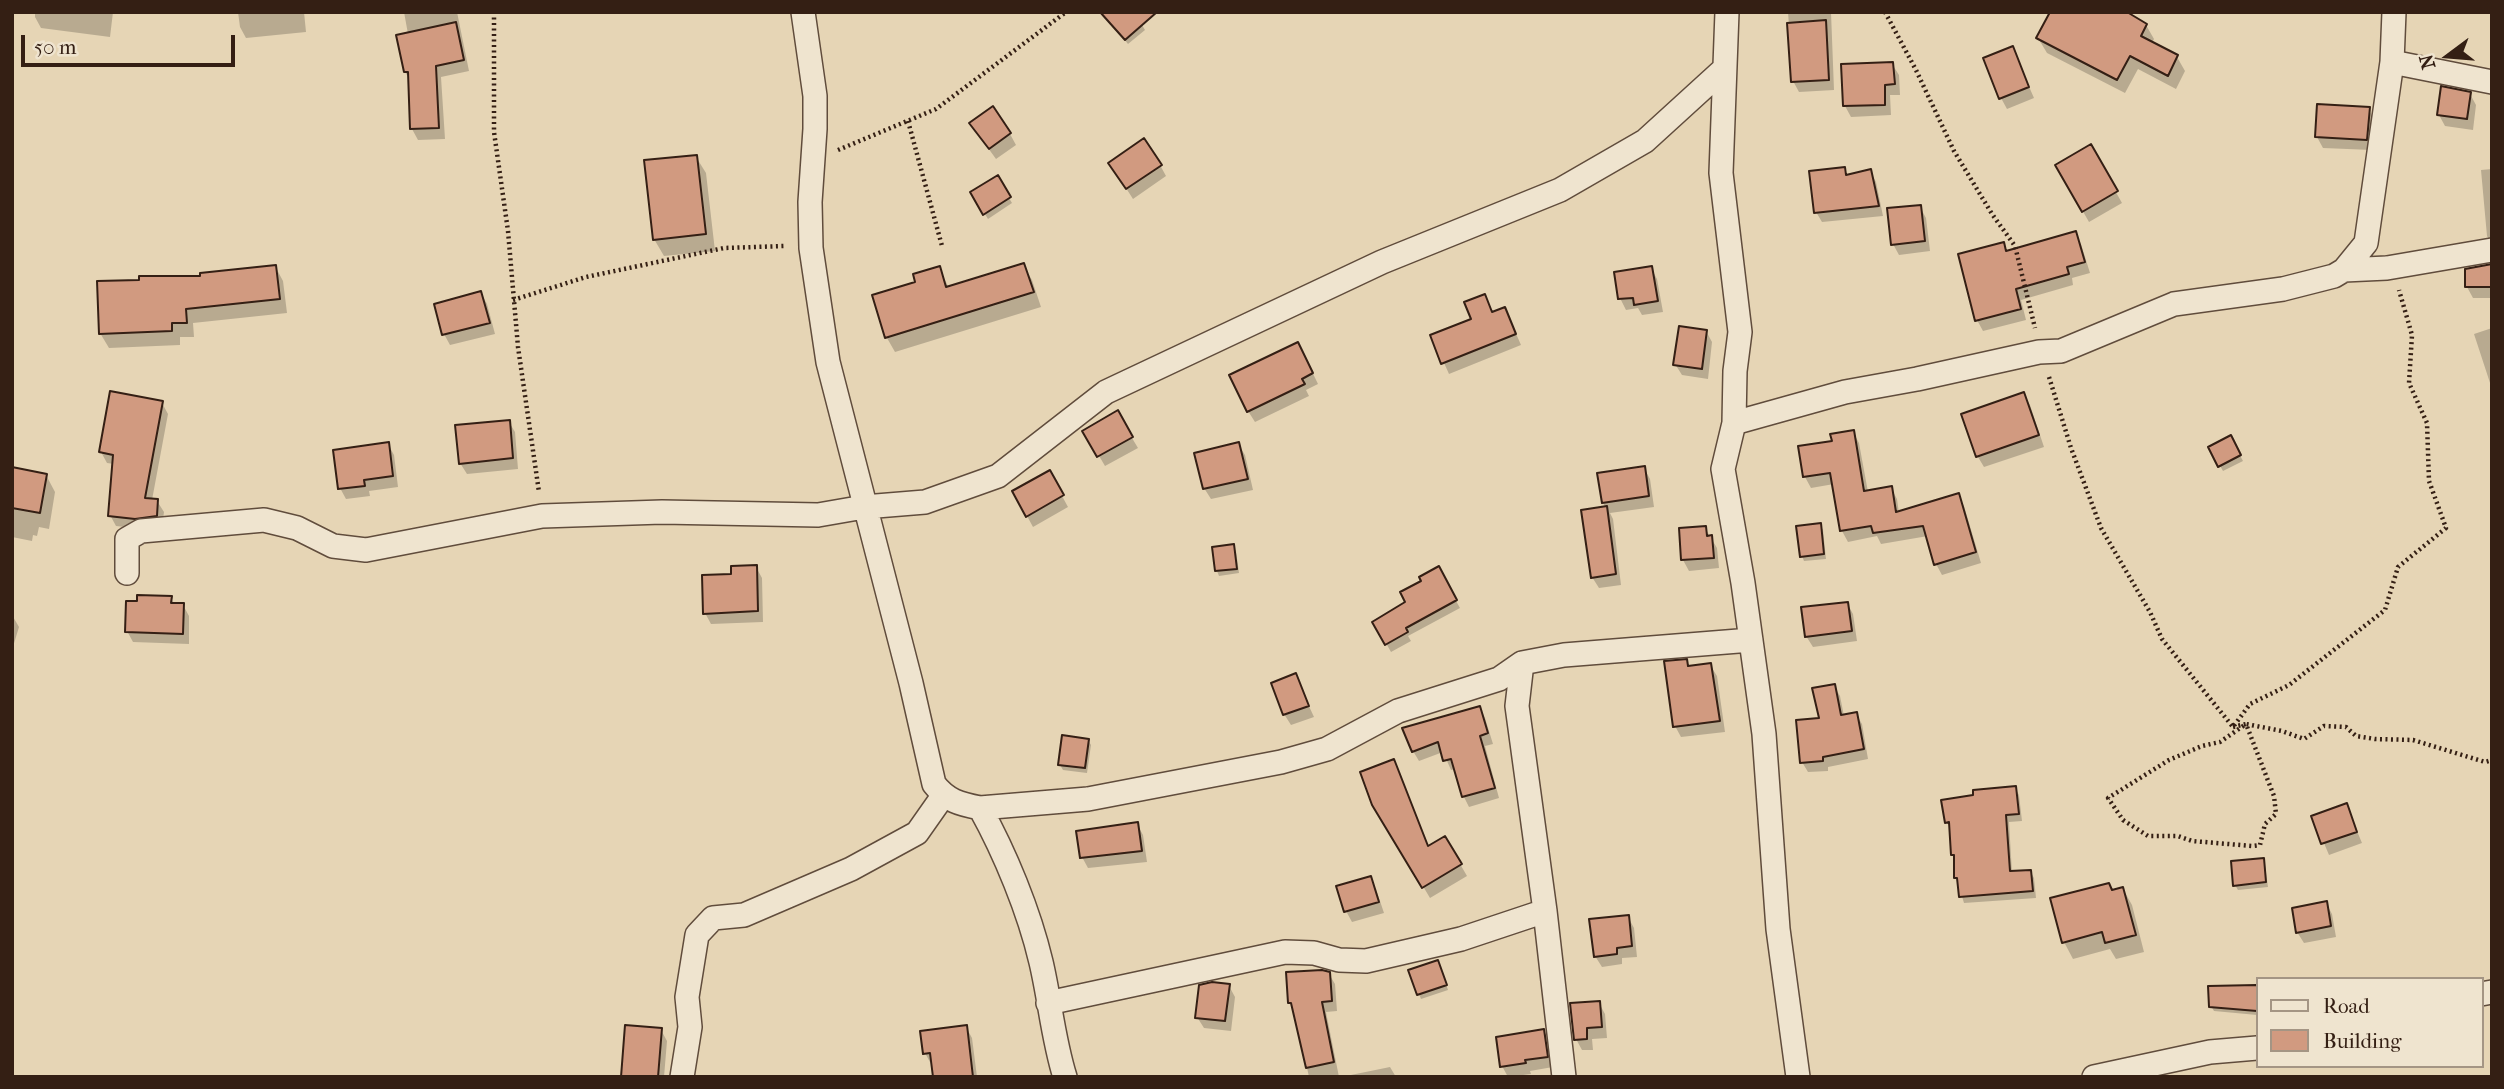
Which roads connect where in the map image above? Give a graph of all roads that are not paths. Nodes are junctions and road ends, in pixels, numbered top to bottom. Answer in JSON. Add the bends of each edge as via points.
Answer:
{"nodes":[{"id":1,"x":803,"y":12,"type":"edge"},
{"id":2,"x":1727,"y":12,"type":"edge"},
{"id":3,"x":2395,"y":12,"type":"edge"},
{"id":4,"x":2392,"y":62,"type":"junction"},
{"id":5,"x":1724,"y":69,"type":"junction"},
{"id":6,"x":2492,"y":82,"type":"edge"},
{"id":7,"x":2492,"y":250,"type":"edge"},
{"id":8,"x":2344,"y":270,"type":"junction"},
{"id":9,"x":1734,"y":423,"type":"junction"},
{"id":10,"x":864,"y":507,"type":"junction"},
{"id":11,"x":127,"y":573,"type":"dead end"},
{"id":12,"x":1751,"y":639,"type":"junction"},
{"id":13,"x":1522,"y":663,"type":"junction"},
{"id":14,"x":943,"y":796,"type":"junction"},
{"id":15,"x":979,"y":808,"type":"junction"},
{"id":16,"x":1545,"y":911,"type":"junction"},
{"id":17,"x":1048,"y":1003,"type":"junction"},
{"id":18,"x":2256,"y":1048,"type":"edge"},
{"id":19,"x":682,"y":1077,"type":"edge"},
{"id":20,"x":1065,"y":1077,"type":"edge"},
{"id":21,"x":1564,"y":1077,"type":"edge"},
{"id":22,"x":1798,"y":1077,"type":"edge"},
{"id":23,"x":2094,"y":1077,"type":"edge"}],
"edges":[{"from":1,"to":10,"type":"street","via":[[815,96],[811,245],[828,362]]},
{"from":2,"to":5,"type":"street"},
{"from":3,"to":4,"type":"street"},
{"from":4,"to":6,"type":"street"},
{"from":4,"to":8,"type":"street","via":[[2366,243]]},
{"from":5,"to":9,"type":"street","via":[[1721,173],[1740,332]]},
{"from":5,"to":10,"type":"street","via":[[1645,141],[1560,190],[1382,262],[1105,392],[998,477],[925,502]]},
{"from":7,"to":8,"type":"street","via":[[2387,268]]},
{"from":8,"to":9,"type":"street","via":[[2283,289],[2174,304],[2061,351],[1845,392]]},
{"from":9,"to":12,"type":"street","via":[[1723,469]]},
{"from":10,"to":11,"type":"street","via":[[818,514],[542,516],[366,550],[332,546],[297,528],[264,520],[141,531],[127,539]]},
{"from":10,"to":14,"type":"street","via":[[934,784]]},
{"from":12,"to":13,"type":"street","via":[[1564,655]]},
{"from":12,"to":22,"type":"street","via":[[1764,734],[1778,929]]},
{"from":13,"to":15,"type":"street","via":[[1499,679],[1398,710],[1327,749],[1281,762],[1088,799]]},
{"from":13,"to":16,"type":"street","via":[[1517,706]]},
{"from":14,"to":15,"type":"street"},
{"from":14,"to":19,"type":"street","via":[[917,833],[851,869],[744,915],[713,918],[697,934]]},
{"from":15,"to":17,"type":"street","via":[[1025,910]]},
{"from":16,"to":17,"type":"street","via":[[1461,939],[1366,961],[1285,952]]},
{"from":16,"to":21,"type":"street"},
{"from":17,"to":20,"type":"street"},
{"from":18,"to":23,"type":"street","via":[[2210,1052]]}]}
